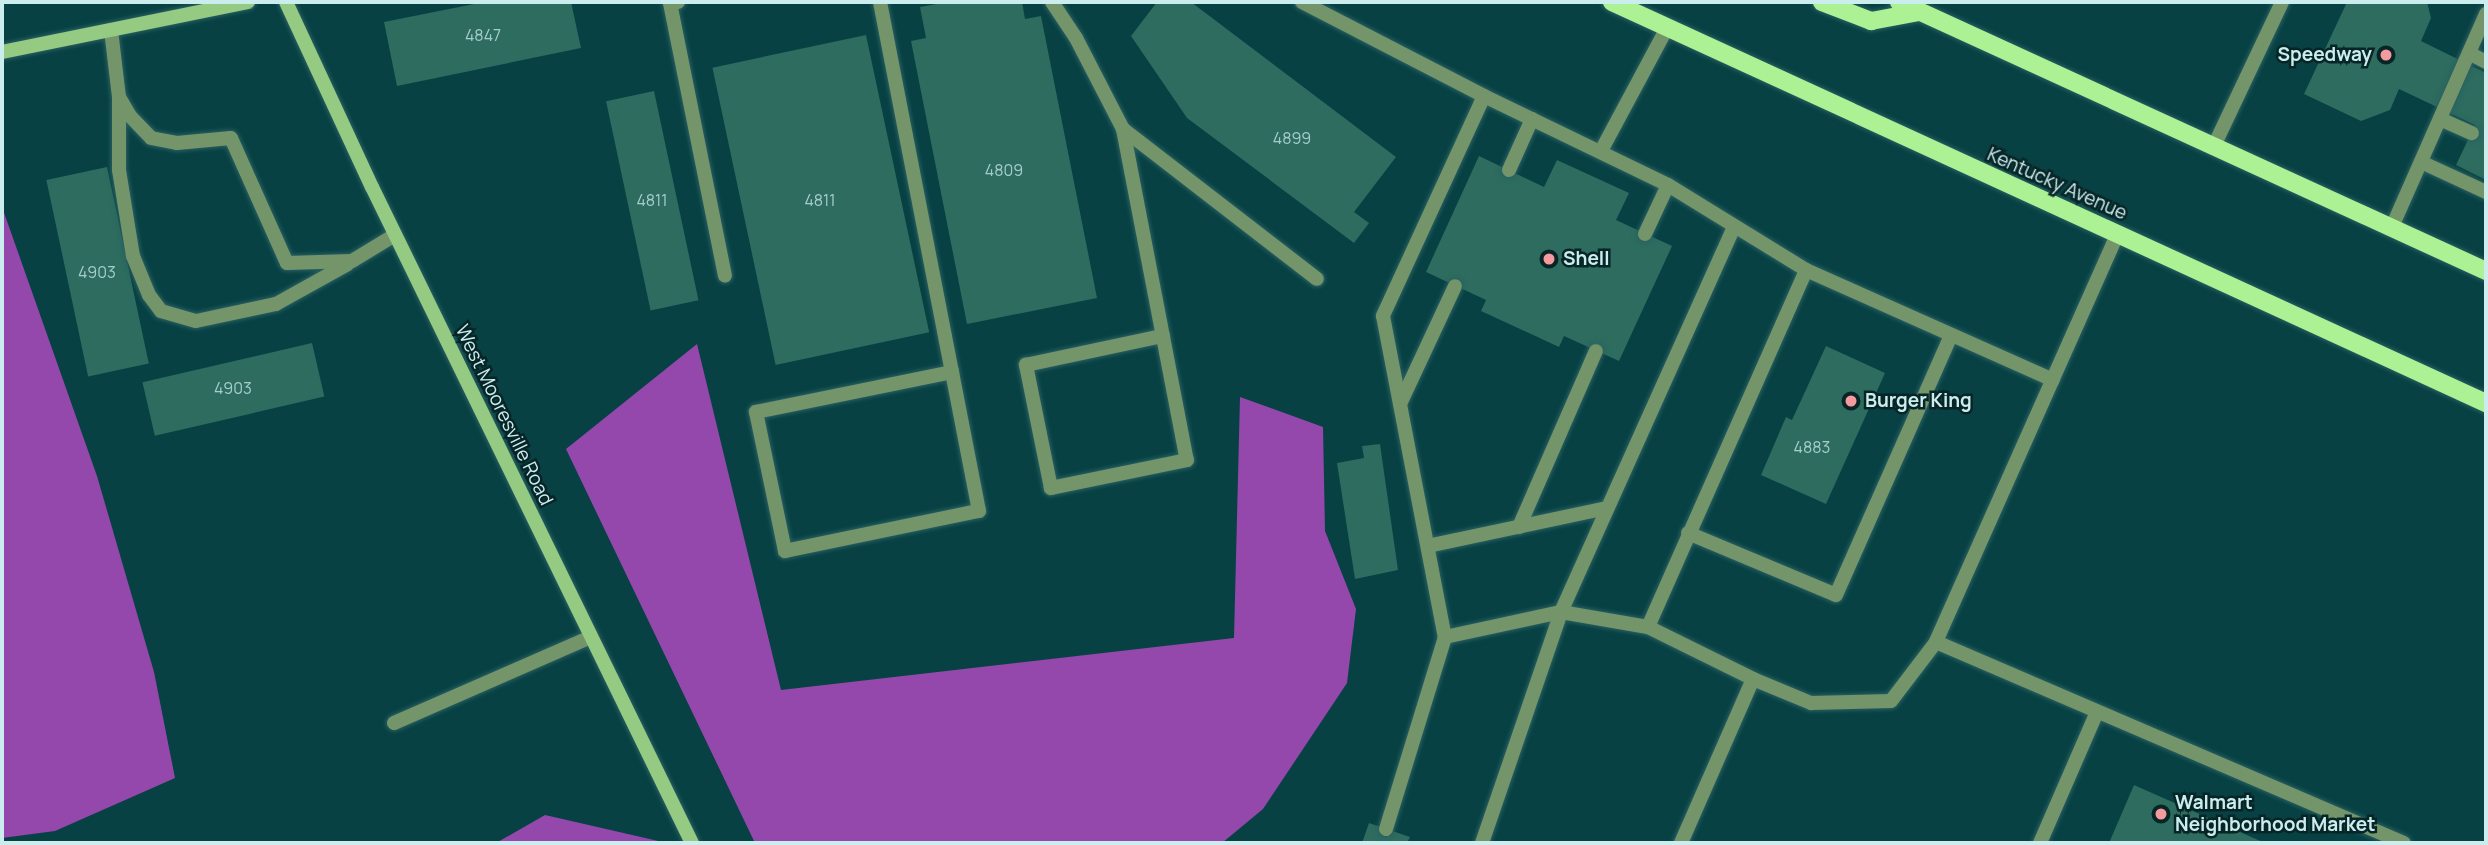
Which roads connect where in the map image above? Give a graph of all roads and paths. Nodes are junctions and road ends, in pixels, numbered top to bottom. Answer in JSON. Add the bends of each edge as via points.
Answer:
{"nodes":[{"id":1,"x":248,"y":2,"type":"edge"},
{"id":2,"x":286,"y":2,"type":"edge"},
{"id":3,"x":678,"y":2,"type":"edge"},
{"id":4,"x":880,"y":2,"type":"edge"},
{"id":5,"x":1052,"y":2,"type":"edge"},
{"id":6,"x":1302,"y":2,"type":"edge"},
{"id":7,"x":1612,"y":2,"type":"edge"},
{"id":8,"x":1822,"y":2,"type":"edge"},
{"id":9,"x":1899,"y":2,"type":"edge"},
{"id":10,"x":2282,"y":2,"type":"edge"},
{"id":11,"x":1919,"y":12,"type":"junction"},
{"id":12,"x":2486,"y":14,"type":"edge"},
{"id":13,"x":1667,"y":28,"type":"junction"},
{"id":14,"x":111,"y":30,"type":"junction"},
{"id":15,"x":2,"y":52,"type":"edge"},
{"id":16,"x":2469,"y":53,"type":"junction"},
{"id":17,"x":2486,"y":62,"type":"edge"},
{"id":18,"x":1484,"y":96,"type":"junction"},
{"id":19,"x":119,"y":97,"type":"junction"},
{"id":20,"x":1532,"y":119,"type":"junction"},
{"id":21,"x":2440,"y":119,"type":"junction"},
{"id":22,"x":1123,"y":129,"type":"junction"},
{"id":23,"x":2472,"y":133,"type":"dead end"},
{"id":24,"x":2214,"y":146,"type":"junction"},
{"id":25,"x":1601,"y":151,"type":"junction"},
{"id":26,"x":2421,"y":162,"type":"junction"},
{"id":27,"x":1509,"y":170,"type":"dead end"},
{"id":28,"x":1668,"y":185,"type":"junction"},
{"id":29,"x":2486,"y":192,"type":"edge"},
{"id":30,"x":1734,"y":227,"type":"junction"},
{"id":31,"x":2392,"y":228,"type":"junction"},
{"id":32,"x":1645,"y":233,"type":"dead end"},
{"id":33,"x":2117,"y":235,"type":"junction"},
{"id":34,"x":395,"y":236,"type":"junction"},
{"id":35,"x":352,"y":261,"type":"junction"},
{"id":36,"x":1805,"y":270,"type":"junction"},
{"id":37,"x":2486,"y":271,"type":"edge"},
{"id":38,"x":725,"y":276,"type":"dead end"},
{"id":39,"x":1317,"y":279,"type":"dead end"},
{"id":40,"x":1455,"y":286,"type":"dead end"},
{"id":41,"x":1163,"y":336,"type":"junction"},
{"id":42,"x":1951,"y":336,"type":"junction"},
{"id":43,"x":1596,"y":351,"type":"dead end"},
{"id":44,"x":952,"y":372,"type":"junction"},
{"id":45,"x":2053,"y":380,"type":"junction"},
{"id":46,"x":2486,"y":403,"type":"edge"},
{"id":47,"x":1400,"y":404,"type":"junction"},
{"id":48,"x":1607,"y":508,"type":"junction"},
{"id":49,"x":1519,"y":527,"type":"junction"},
{"id":50,"x":1688,"y":533,"type":"junction"},
{"id":51,"x":1428,"y":547,"type":"junction"},
{"id":52,"x":1561,"y":612,"type":"junction"},
{"id":53,"x":1648,"y":627,"type":"junction"},
{"id":54,"x":591,"y":637,"type":"junction"},
{"id":55,"x":1445,"y":637,"type":"junction"},
{"id":56,"x":1936,"y":642,"type":"junction"},
{"id":57,"x":1753,"y":679,"type":"junction"},
{"id":58,"x":2097,"y":712,"type":"junction"},
{"id":59,"x":394,"y":723,"type":"dead end"},
{"id":60,"x":1386,"y":829,"type":"dead end"},
{"id":61,"x":692,"y":843,"type":"edge"},
{"id":62,"x":1482,"y":843,"type":"edge"},
{"id":63,"x":1681,"y":843,"type":"edge"},
{"id":64,"x":2040,"y":843,"type":"edge"},
{"id":65,"x":2404,"y":843,"type":"edge"}],
"edges":[{"from":1,"to":14,"type":"street"},
{"from":2,"to":34,"type":"street","name":"West Mooresville Road"},
{"from":3,"to":38,"type":"lane","via":[[670,3]]},
{"from":4,"to":44,"type":"lane"},
{"from":5,"to":22,"type":"lane"},
{"from":6,"to":18,"type":"lane"},
{"from":7,"to":13,"type":"main road","name":"Kentucky Avenue"},
{"from":8,"to":11,"type":"main road","via":[[1871,21]]},
{"from":9,"to":11,"type":"main road"},
{"from":10,"to":24,"type":"lane"},
{"from":11,"to":24,"type":"main road"},
{"from":12,"to":16,"type":"lane"},
{"from":13,"to":25,"type":"lane"},
{"from":13,"to":33,"type":"main road","name":"Kentucky Avenue"},
{"from":14,"to":15,"type":"street"},
{"from":14,"to":19,"type":"lane"},
{"from":16,"to":17,"type":"lane"},
{"from":16,"to":21,"type":"lane"},
{"from":18,"to":20,"type":"lane"},
{"from":18,"to":47,"type":"lane","via":[[1383,316]]},
{"from":19,"to":35,"type":"lane","via":[[151,138],[177,144],[231,138],[287,263]]},
{"from":19,"to":35,"type":"lane","via":[[119,170],[133,256],[161,311],[196,321],[276,304]]},
{"from":20,"to":25,"type":"lane"},
{"from":20,"to":27,"type":"lane"},
{"from":21,"to":23,"type":"lane"},
{"from":21,"to":26,"type":"lane"},
{"from":22,"to":39,"type":"lane"},
{"from":22,"to":41,"type":"lane"},
{"from":24,"to":31,"type":"main road"},
{"from":25,"to":28,"type":"lane"},
{"from":26,"to":29,"type":"lane"},
{"from":26,"to":31,"type":"lane"},
{"from":28,"to":30,"type":"lane"},
{"from":28,"to":32,"type":"lane"},
{"from":30,"to":36,"type":"lane"},
{"from":30,"to":48,"type":"lane"},
{"from":31,"to":37,"type":"main road"},
{"from":33,"to":45,"type":"lane"},
{"from":33,"to":46,"type":"main road","name":"Kentucky Avenue"},
{"from":34,"to":35,"type":"lane"},
{"from":34,"to":54,"type":"street","name":"West Mooresville Road"},
{"from":36,"to":42,"type":"lane"},
{"from":36,"to":50,"type":"lane"},
{"from":40,"to":47,"type":"lane"},
{"from":41,"to":41,"type":"lane","via":[[1187,460],[1051,488],[1026,365]]},
{"from":42,"to":45,"type":"lane"},
{"from":42,"to":50,"type":"lane","via":[[1836,595]]},
{"from":43,"to":49,"type":"lane"},
{"from":44,"to":44,"type":"lane","via":[[756,412],[785,551],[979,510]]},
{"from":45,"to":56,"type":"lane"},
{"from":47,"to":51,"type":"lane"},
{"from":48,"to":49,"type":"lane"},
{"from":48,"to":52,"type":"lane"},
{"from":49,"to":51,"type":"lane"},
{"from":50,"to":53,"type":"lane"},
{"from":51,"to":55,"type":"lane"},
{"from":52,"to":53,"type":"lane"},
{"from":52,"to":55,"type":"lane"},
{"from":52,"to":62,"type":"lane"},
{"from":53,"to":57,"type":"lane"},
{"from":54,"to":59,"type":"lane"},
{"from":54,"to":61,"type":"street","name":"West Mooresville Road"},
{"from":55,"to":60,"type":"lane"},
{"from":56,"to":57,"type":"lane","via":[[1891,701],[1811,703]]},
{"from":56,"to":58,"type":"lane"},
{"from":57,"to":63,"type":"lane"},
{"from":58,"to":64,"type":"lane"},
{"from":58,"to":65,"type":"lane"}]}
